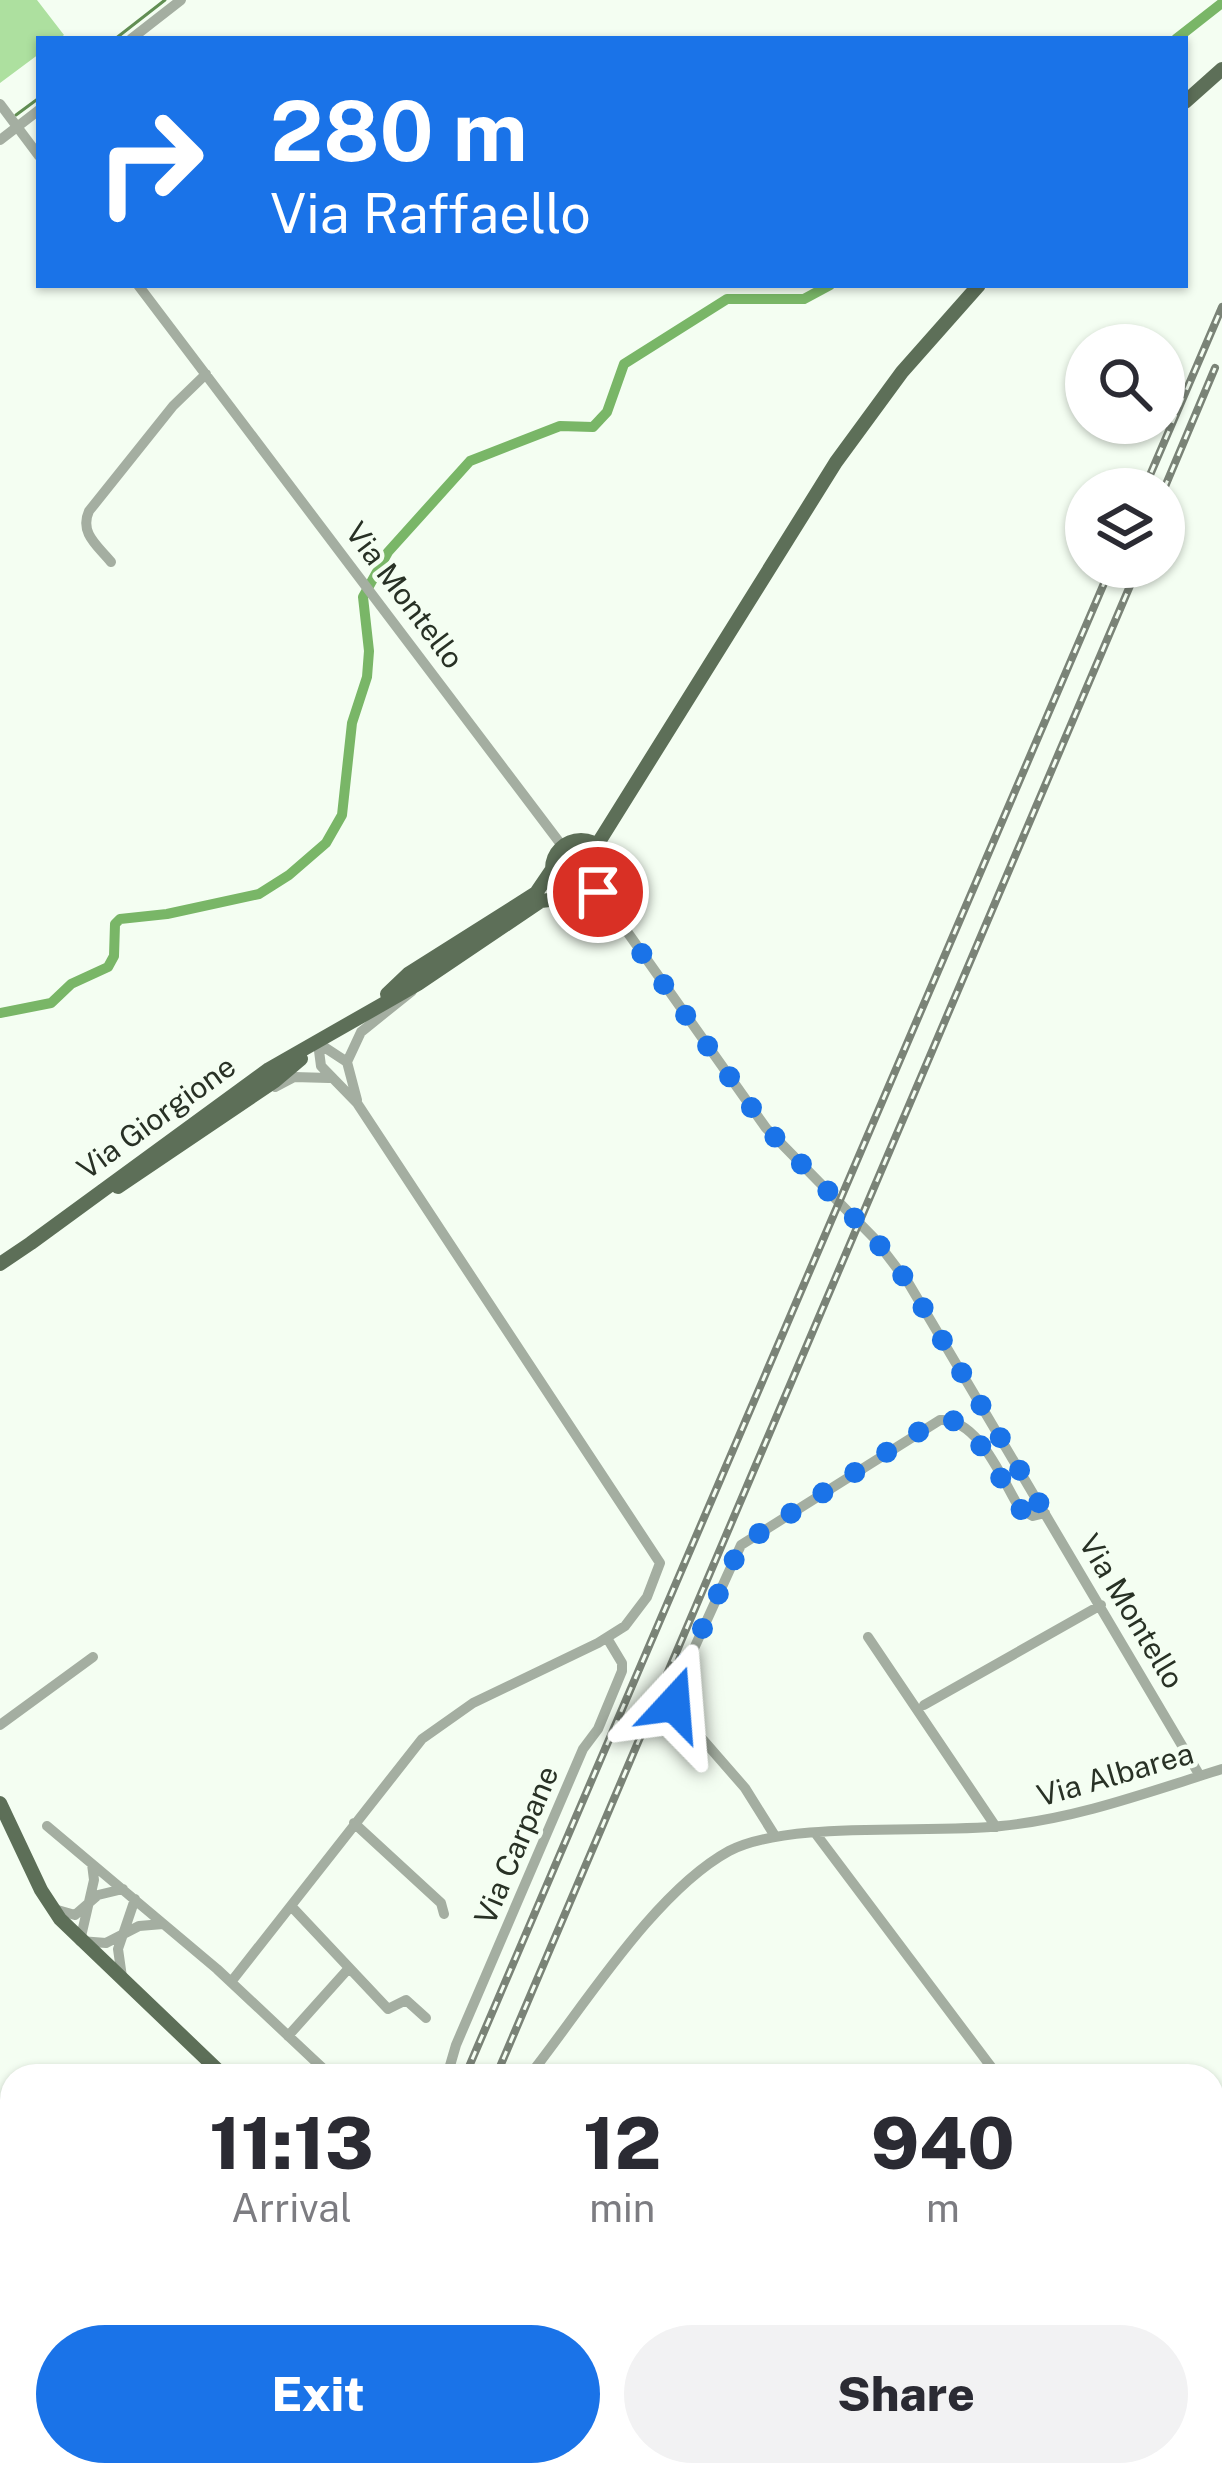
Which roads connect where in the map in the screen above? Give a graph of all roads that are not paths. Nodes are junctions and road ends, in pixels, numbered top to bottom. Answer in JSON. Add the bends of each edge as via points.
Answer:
{"nodes":[{"id":1,"x":181,"y":0,"type":"edge"},
{"id":2,"x":135,"y":36,"type":"edge"},
{"id":3,"x":1222,"y":69,"type":"edge"},
{"id":4,"x":1188,"y":99,"type":"edge"},
{"id":5,"x":9,"y":117,"type":"edge"},
{"id":6,"x":0,"y":140,"type":"edge"},
{"id":7,"x":36,"y":152,"type":"edge"},
{"id":8,"x":140,"y":288,"type":"edge"},
{"id":9,"x":976,"y":288,"type":"edge"},
{"id":10,"x":206,"y":374,"type":"junction"},
{"id":11,"x":111,"y":562,"type":"dead end"},
{"id":12,"x":597,"y":844,"type":"junction"},
{"id":13,"x":563,"y":847,"type":"junction"},
{"id":14,"x":553,"y":868,"type":"junction"},
{"id":15,"x":598,"y":892,"type":"junction"},
{"id":16,"x":574,"y":897,"type":"junction"},
{"id":17,"x":418,"y":984,"type":"junction"},
{"id":18,"x":373,"y":1006,"type":"junction"},
{"id":19,"x":318,"y":1043,"type":"junction"},
{"id":20,"x":347,"y":1062,"type":"junction"},
{"id":21,"x":329,"y":1078,"type":"junction"},
{"id":22,"x":357,"y":1103,"type":"junction"},
{"id":23,"x":140,"y":1172,"type":"junction"},
{"id":24,"x":31,"y":1243,"type":"junction"},
{"id":25,"x":0,"y":1264,"type":"edge"},
{"id":26,"x":1045,"y":1513,"type":"junction"},
{"id":27,"x":1101,"y":1605,"type":"junction"},
{"id":28,"x":868,"y":1637,"type":"dead end"},
{"id":29,"x":607,"y":1638,"type":"junction"},
{"id":30,"x":93,"y":1657,"type":"dead end"},
{"id":31,"x":924,"y":1705,"type":"dead end"},
{"id":32,"x":0,"y":1725,"type":"edge"},
{"id":33,"x":1222,"y":1768,"type":"edge"},
{"id":34,"x":1200,"y":1775,"type":"junction"},
{"id":35,"x":0,"y":1803,"type":"edge"},
{"id":36,"x":354,"y":1823,"type":"junction"},
{"id":37,"x":47,"y":1826,"type":"dead end"},
{"id":38,"x":996,"y":1827,"type":"junction"},
{"id":39,"x":816,"y":1834,"type":"junction"},
{"id":40,"x":775,"y":1837,"type":"junction"},
{"id":41,"x":92,"y":1864,"type":"junction"},
{"id":42,"x":123,"y":1889,"type":"junction"},
{"id":43,"x":134,"y":1899,"type":"junction"},
{"id":44,"x":291,"y":1906,"type":"junction"},
{"id":45,"x":86,"y":1907,"type":"junction"},
{"id":46,"x":53,"y":1909,"type":"junction"},
{"id":47,"x":444,"y":1914,"type":"dead end"},
{"id":48,"x":166,"y":1924,"type":"junction"},
{"id":49,"x":123,"y":1935,"type":"junction"},
{"id":50,"x":80,"y":1941,"type":"junction"},
{"id":51,"x":349,"y":1968,"type":"junction"},
{"id":52,"x":123,"y":1981,"type":"junction"},
{"id":53,"x":231,"y":1982,"type":"junction"},
{"id":54,"x":426,"y":2018,"type":"dead end"},
{"id":55,"x":288,"y":2036,"type":"junction"},
{"id":56,"x":211,"y":2064,"type":"edge"},
{"id":57,"x":318,"y":2064,"type":"edge"},
{"id":58,"x":450,"y":2064,"type":"edge"},
{"id":59,"x":543,"y":2064,"type":"edge"},
{"id":60,"x":989,"y":2064,"type":"edge"}],
"edges":[{"from":1,"to":2,"type":"street"},
{"from":3,"to":4,"type":"main road"},
{"from":5,"to":6,"type":"street"},
{"from":5,"to":7,"type":"street"},
{"from":8,"to":10,"type":"street","name":"Via Montello"},
{"from":9,"to":12,"type":"main road","via":[[846,446]]},
{"from":10,"to":11,"type":"street","via":[[88,512],[86,531]]},
{"from":10,"to":13,"type":"street","name":"Via Montello"},
{"from":12,"to":13,"type":"main road"},
{"from":12,"to":15,"type":"main road","via":[[610,871]]},
{"from":13,"to":14,"type":"main road"},
{"from":14,"to":16,"type":"main road","via":[[557,884]]},
{"from":14,"to":18,"type":"main road","name":"Via Giorgione","via":[[536,893],[408,974]]},
{"from":15,"to":16,"type":"main road"},
{"from":15,"to":26,"type":"street","name":"Via Montello","via":[[766,1128],[886,1253]]},
{"from":16,"to":17,"type":"main road","name":"Via Giorgione","via":[[542,901]]},
{"from":17,"to":18,"type":"main road","name":"Via Giorgione"},
{"from":17,"to":20,"type":"street","via":[[361,1032]]},
{"from":18,"to":19,"type":"main road","name":"Via Giorgione"},
{"from":19,"to":20,"type":"street"},
{"from":19,"to":21,"type":"street"},
{"from":19,"to":23,"type":"main road","name":"Via Giorgione"},
{"from":19,"to":24,"type":"main road","name":"Via Giorgione","via":[[237,1091]]},
{"from":20,"to":22,"type":"street"},
{"from":21,"to":22,"type":"street"},
{"from":21,"to":23,"type":"street","name":"Via Giorgione","via":[[294,1077]]},
{"from":22,"to":29,"type":"street","via":[[660,1563],[637,1612]]},
{"from":23,"to":24,"type":"main road","name":"Via Giorgione"},
{"from":24,"to":25,"type":"main road","name":"Via Giorgione"},
{"from":26,"to":27,"type":"street","name":"Via Montello"},
{"from":26,"to":40,"type":"street","via":[[1020,1509],[969,1430],[940,1420],[741,1545],[672,1697]]},
{"from":27,"to":31,"type":"street"},
{"from":27,"to":34,"type":"street","name":"Via Montello"},
{"from":28,"to":38,"type":"street"},
{"from":29,"to":36,"type":"street","via":[[437,1727]]},
{"from":29,"to":58,"type":"street","name":"Via Carpane","via":[[622,1671]]},
{"from":30,"to":32,"type":"street"},
{"from":33,"to":34,"type":"street","name":"Via Albarea"},
{"from":34,"to":38,"type":"street","name":"Via Albarea","via":[[1086,1813]]},
{"from":35,"to":46,"type":"main road"},
{"from":36,"to":44,"type":"street"},
{"from":36,"to":47,"type":"street"},
{"from":37,"to":41,"type":"street"},
{"from":38,"to":39,"type":"street","name":"Via Albarea"},
{"from":39,"to":40,"type":"street","name":"Via Albarea"},
{"from":39,"to":60,"type":"street"},
{"from":40,"to":59,"type":"street","name":"Via Albarea","via":[[731,1850],[689,1881],[636,1936]]},
{"from":41,"to":42,"type":"street"},
{"from":41,"to":45,"type":"street"},
{"from":42,"to":43,"type":"street"},
{"from":42,"to":45,"type":"street"},
{"from":43,"to":48,"type":"street"},
{"from":43,"to":49,"type":"street"},
{"from":44,"to":51,"type":"street"},
{"from":44,"to":53,"type":"street"},
{"from":45,"to":46,"type":"street","via":[[75,1915]]},
{"from":45,"to":50,"type":"street"},
{"from":46,"to":50,"type":"main road"},
{"from":48,"to":49,"type":"street"},
{"from":48,"to":53,"type":"street"},
{"from":49,"to":50,"type":"street"},
{"from":49,"to":52,"type":"street"},
{"from":50,"to":52,"type":"main road"},
{"from":51,"to":54,"type":"street","via":[[389,2010],[407,2000]]},
{"from":51,"to":55,"type":"street"},
{"from":52,"to":56,"type":"main road"},
{"from":53,"to":55,"type":"street"},
{"from":55,"to":57,"type":"street"}]}
